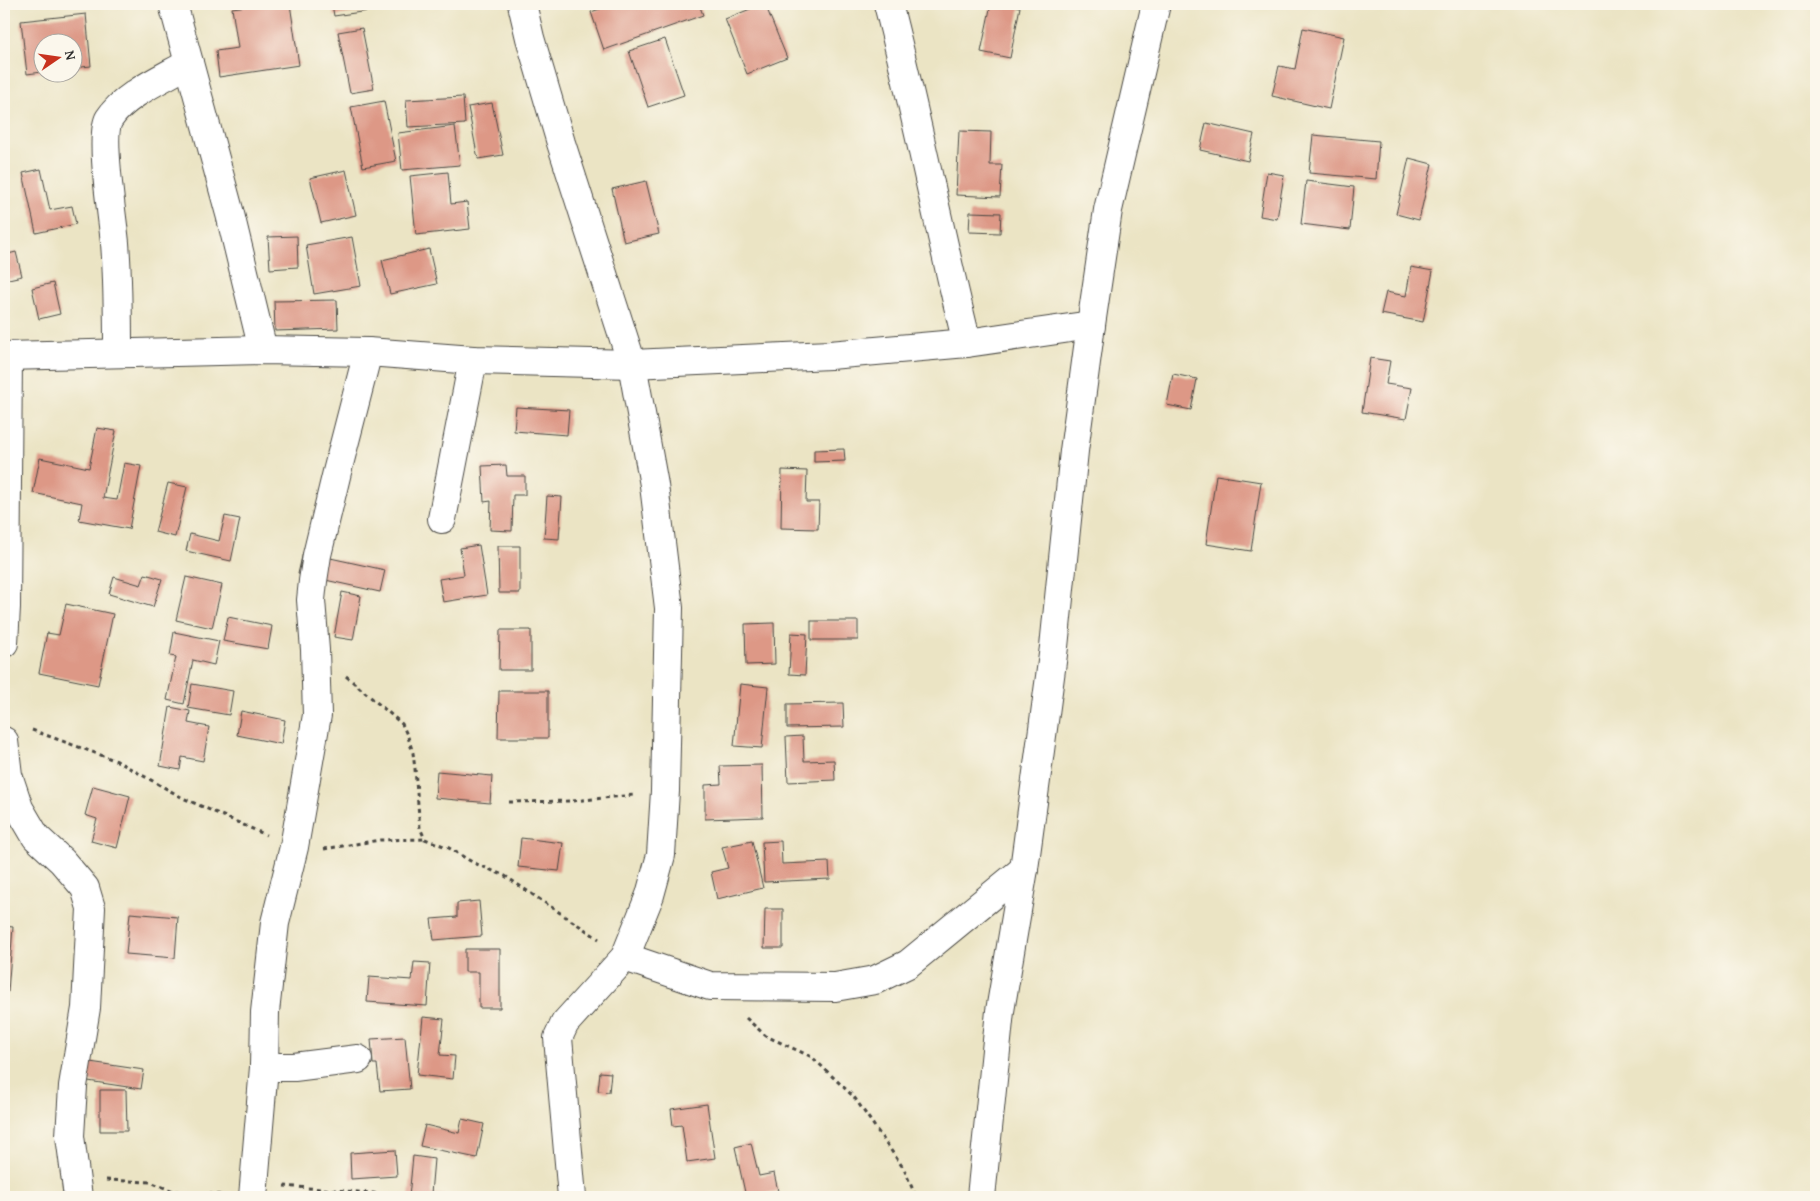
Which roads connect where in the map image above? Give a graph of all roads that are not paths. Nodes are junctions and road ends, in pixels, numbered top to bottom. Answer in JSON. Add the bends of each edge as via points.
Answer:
{"nodes":[{"id":1,"x":173,"y":4,"type":"edge"},
{"id":2,"x":522,"y":4,"type":"edge"},
{"id":3,"x":537,"y":4,"type":"edge"},
{"id":4,"x":888,"y":4,"type":"edge"},
{"id":5,"x":1156,"y":4,"type":"edge"},
{"id":6,"x":530,"y":38,"type":"junction"},
{"id":7,"x":189,"y":63,"type":"junction"},
{"id":8,"x":1091,"y":325,"type":"junction"},
{"id":9,"x":967,"y":344,"type":"junction"},
{"id":10,"x":263,"y":350,"type":"junction"},
{"id":11,"x":368,"y":352,"type":"junction"},
{"id":12,"x":118,"y":353,"type":"junction"},
{"id":13,"x":6,"y":356,"type":"edge"},
{"id":14,"x":473,"y":360,"type":"junction"},
{"id":15,"x":632,"y":364,"type":"junction"},
{"id":16,"x":442,"y":519,"type":"dead end"},
{"id":17,"x":4,"y":643,"type":"edge"},
{"id":18,"x":4,"y":741,"type":"edge"},
{"id":19,"x":1024,"y":869,"type":"junction"},
{"id":20,"x":625,"y":957,"type":"junction"},
{"id":21,"x":358,"y":1059,"type":"dead end"},
{"id":22,"x":264,"y":1067,"type":"junction"},
{"id":23,"x":77,"y":1187,"type":"edge"},
{"id":24,"x":246,"y":1191,"type":"edge"},
{"id":25,"x":572,"y":1197,"type":"edge"},
{"id":26,"x":981,"y":1197,"type":"edge"}],
"edges":[{"from":1,"to":7,"type":"street"},
{"from":2,"to":6,"type":"street"},
{"from":3,"to":6,"type":"street"},
{"from":4,"to":9,"type":"street"},
{"from":5,"to":8,"type":"street","via":[[1108,210]]},
{"from":6,"to":15,"type":"street"},
{"from":7,"to":10,"type":"street"},
{"from":7,"to":12,"type":"street","via":[[134,95],[116,110],[105,129],[115,244]]},
{"from":8,"to":9,"type":"street"},
{"from":8,"to":19,"type":"street","via":[[1074,451],[1054,647]]},
{"from":9,"to":15,"type":"street","via":[[830,355]]},
{"from":10,"to":11,"type":"street"},
{"from":10,"to":12,"type":"street"},
{"from":11,"to":14,"type":"street"},
{"from":11,"to":22,"type":"street","via":[[318,555],[311,600],[317,715],[306,848],[275,923],[265,1012]]},
{"from":12,"to":13,"type":"street"},
{"from":13,"to":17,"type":"street"},
{"from":14,"to":15,"type":"street"},
{"from":14,"to":16,"type":"street"},
{"from":15,"to":20,"type":"street","via":[[654,485],[669,608],[661,854],[650,895]]},
{"from":18,"to":23,"type":"street","via":[[8,776],[19,808],[36,837],[85,888],[91,908],[86,1008],[73,1086],[70,1136]]},
{"from":19,"to":20,"type":"street","via":[[908,964],[875,980],[834,988],[710,986]]},
{"from":19,"to":26,"type":"street","via":[[1000,1011]]},
{"from":20,"to":25,"type":"street","via":[[565,1023],[558,1038]]},
{"from":21,"to":22,"type":"street","via":[[294,1067]]},
{"from":22,"to":24,"type":"street"}]}
